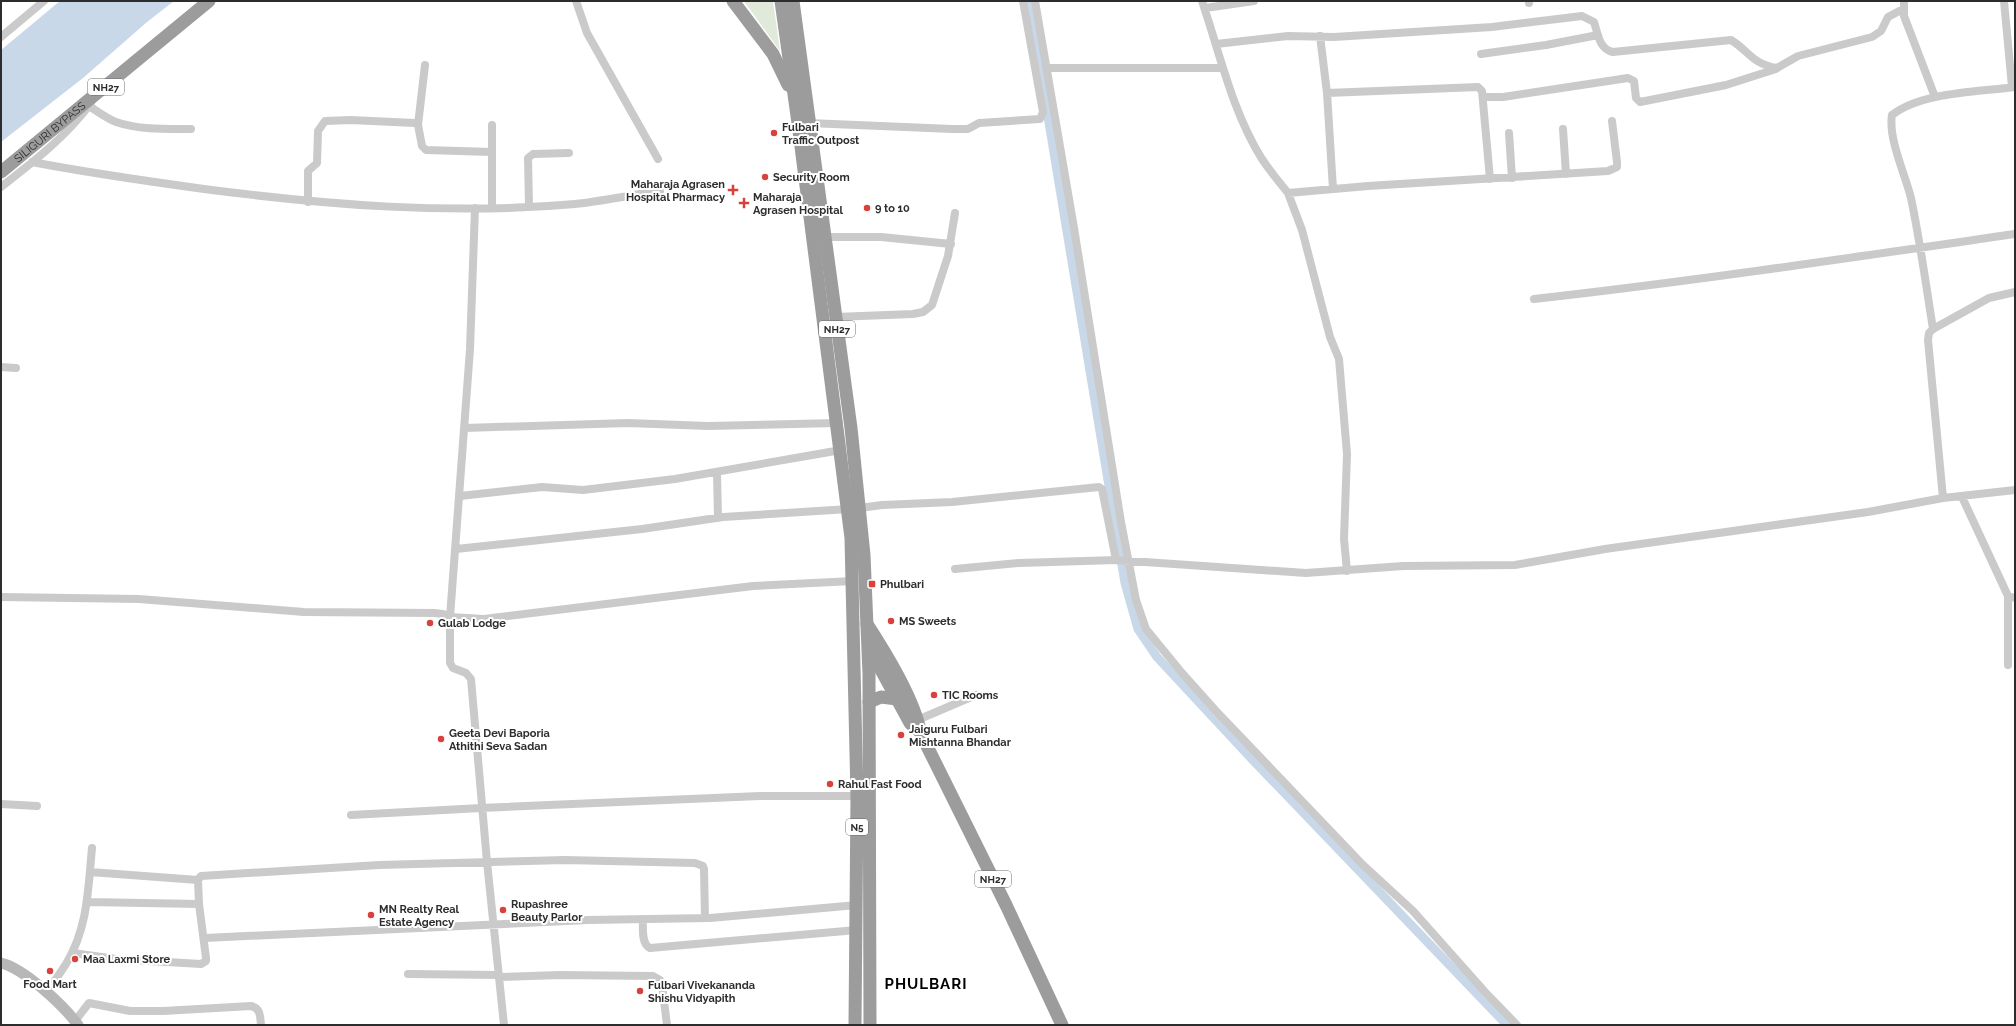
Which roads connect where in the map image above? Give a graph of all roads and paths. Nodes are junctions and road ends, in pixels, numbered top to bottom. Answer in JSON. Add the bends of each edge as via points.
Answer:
{"nodes":[{"id":1,"x":44,"y":1,"type":"edge"},
{"id":2,"x":209,"y":1,"type":"edge"},
{"id":3,"x":576,"y":1,"type":"edge"},
{"id":4,"x":733,"y":1,"type":"edge"},
{"id":5,"x":781,"y":1,"type":"edge"},
{"id":6,"x":793,"y":1,"type":"edge"},
{"id":7,"x":1023,"y":1,"type":"edge"},
{"id":8,"x":1035,"y":1,"type":"edge"},
{"id":9,"x":1254,"y":1,"type":"edge"},
{"id":10,"x":2004,"y":1,"type":"edge"},
{"id":11,"x":1203,"y":4,"type":"edge"},
{"id":12,"x":1903,"y":5,"type":"edge"},
{"id":13,"x":1598,"y":35,"type":"junction"},
{"id":14,"x":1320,"y":36,"type":"junction"},
{"id":15,"x":1,"y":37,"type":"edge"},
{"id":16,"x":1216,"y":44,"type":"junction"},
{"id":17,"x":1481,"y":54,"type":"dead end"},
{"id":18,"x":425,"y":65,"type":"dead end"},
{"id":19,"x":1046,"y":68,"type":"junction"},
{"id":20,"x":1223,"y":68,"type":"junction"},
{"id":21,"x":1777,"y":68,"type":"junction"},
{"id":22,"x":2013,"y":87,"type":"edge"},
{"id":23,"x":1327,"y":93,"type":"junction"},
{"id":24,"x":97,"y":94,"type":"junction"},
{"id":25,"x":1484,"y":97,"type":"junction"},
{"id":26,"x":1935,"y":97,"type":"junction"},
{"id":27,"x":89,"y":106,"type":"junction"},
{"id":28,"x":796,"y":106,"type":"junction"},
{"id":29,"x":1612,"y":121,"type":"dead end"},
{"id":30,"x":809,"y":123,"type":"junction"},
{"id":31,"x":418,"y":125,"type":"junction"},
{"id":32,"x":492,"y":125,"type":"dead end"},
{"id":33,"x":191,"y":129,"type":"dead end"},
{"id":34,"x":1563,"y":129,"type":"dead end"},
{"id":35,"x":1509,"y":133,"type":"dead end"},
{"id":36,"x":492,"y":152,"type":"junction"},
{"id":37,"x":569,"y":153,"type":"dead end"},
{"id":38,"x":658,"y":159,"type":"dead end"},
{"id":39,"x":32,"y":162,"type":"junction"},
{"id":40,"x":1,"y":172,"type":"edge"},
{"id":41,"x":1566,"y":174,"type":"junction"},
{"id":42,"x":1512,"y":178,"type":"junction"},
{"id":43,"x":1490,"y":179,"type":"junction"},
{"id":44,"x":1,"y":187,"type":"edge"},
{"id":45,"x":1333,"y":189,"type":"junction"},
{"id":46,"x":660,"y":191,"type":"dead end"},
{"id":47,"x":1288,"y":193,"type":"junction"},
{"id":48,"x":308,"y":202,"type":"junction"},
{"id":49,"x":529,"y":206,"type":"junction"},
{"id":50,"x":492,"y":207,"type":"junction"},
{"id":51,"x":475,"y":208,"type":"junction"},
{"id":52,"x":955,"y":213,"type":"dead end"},
{"id":53,"x":2015,"y":234,"type":"edge"},
{"id":54,"x":824,"y":237,"type":"junction"},
{"id":55,"x":951,"y":244,"type":"junction"},
{"id":56,"x":1920,"y":248,"type":"junction"},
{"id":57,"x":2015,"y":292,"type":"edge"},
{"id":58,"x":1534,"y":299,"type":"dead end"},
{"id":59,"x":835,"y":317,"type":"junction"},
{"id":60,"x":1933,"y":329,"type":"junction"},
{"id":61,"x":1,"y":367,"type":"edge"},
{"id":62,"x":16,"y":368,"type":"dead end"},
{"id":63,"x":837,"y":423,"type":"junction"},
{"id":64,"x":465,"y":428,"type":"junction"},
{"id":65,"x":841,"y":450,"type":"junction"},
{"id":66,"x":717,"y":472,"type":"junction"},
{"id":67,"x":2015,"y":490,"type":"edge"},
{"id":68,"x":460,"y":496,"type":"junction"},
{"id":69,"x":1962,"y":496,"type":"junction"},
{"id":70,"x":1943,"y":498,"type":"junction"},
{"id":71,"x":854,"y":509,"type":"junction"},
{"id":72,"x":718,"y":518,"type":"junction"},
{"id":73,"x":456,"y":549,"type":"junction"},
{"id":74,"x":1116,"y":560,"type":"junction"},
{"id":75,"x":1128,"y":561,"type":"junction"},
{"id":76,"x":955,"y":569,"type":"dead end"},
{"id":77,"x":1346,"y":571,"type":"junction"},
{"id":78,"x":853,"y":581,"type":"junction"},
{"id":79,"x":1,"y":597,"type":"edge"},
{"id":80,"x":2011,"y":597,"type":"edge"},
{"id":81,"x":854,"y":608,"type":"junction"},
{"id":82,"x":450,"y":617,"type":"junction"},
{"id":83,"x":867,"y":624,"type":"junction"},
{"id":84,"x":854,"y":629,"type":"junction"},
{"id":85,"x":868,"y":646,"type":"junction"},
{"id":86,"x":2008,"y":666,"type":"dead end"},
{"id":87,"x":976,"y":695,"type":"dead end"},
{"id":88,"x":897,"y":699,"type":"junction"},
{"id":89,"x":869,"y":702,"type":"junction"},
{"id":90,"x":914,"y":721,"type":"junction"},
{"id":91,"x":857,"y":796,"type":"junction"},
{"id":92,"x":1,"y":804,"type":"edge"},
{"id":93,"x":37,"y":806,"type":"dead end"},
{"id":94,"x":482,"y":808,"type":"junction"},
{"id":95,"x":351,"y":815,"type":"dead end"},
{"id":96,"x":92,"y":848,"type":"dead end"},
{"id":97,"x":487,"y":862,"type":"junction"},
{"id":98,"x":90,"y":872,"type":"junction"},
{"id":99,"x":198,"y":880,"type":"junction"},
{"id":100,"x":88,"y":902,"type":"junction"},
{"id":101,"x":199,"y":904,"type":"junction"},
{"id":102,"x":857,"y":906,"type":"junction"},
{"id":103,"x":705,"y":918,"type":"junction"},
{"id":104,"x":643,"y":919,"type":"junction"},
{"id":105,"x":494,"y":925,"type":"junction"},
{"id":106,"x":857,"y":930,"type":"junction"},
{"id":107,"x":205,"y":938,"type":"junction"},
{"id":108,"x":73,"y":953,"type":"junction"},
{"id":109,"x":1,"y":963,"type":"edge"},
{"id":110,"x":408,"y":974,"type":"dead end"},
{"id":111,"x":499,"y":976,"type":"junction"},
{"id":112,"x":46,"y":991,"type":"junction"},
{"id":113,"x":77,"y":1023,"type":"edge"},
{"id":114,"x":870,"y":1024,"type":"edge"},
{"id":115,"x":261,"y":1025,"type":"edge"},
{"id":116,"x":504,"y":1025,"type":"edge"},
{"id":117,"x":667,"y":1025,"type":"edge"},
{"id":118,"x":854,"y":1025,"type":"edge"},
{"id":119,"x":1062,"y":1025,"type":"edge"},
{"id":120,"x":1517,"y":1025,"type":"edge"}],
"edges":[{"from":1,"to":15,"type":"street"},
{"from":2,"to":24,"type":"highway","name":"SILIGURI BYPASS","number":"NH27"},
{"from":3,"to":38,"type":"street","via":[[587,33]]},
{"from":4,"to":28,"type":"highway","number":"NH27","via":[[773,54]]},
{"from":5,"to":28,"type":"highway","number":"NH27"},
{"from":6,"to":30,"type":"highway","number":"NH27"},
{"from":7,"to":30,"type":"street","via":[[1043,112],[1040,119],[979,123],[968,129]]},
{"from":8,"to":19,"type":"street"},
{"from":9,"to":11,"type":"street"},
{"from":10,"to":22,"type":"street"},
{"from":11,"to":16,"type":"street"},
{"from":12,"to":21,"type":"street","via":[[1888,17],[1881,31],[1872,37],[1798,56]]},
{"from":12,"to":26,"type":"street"},
{"from":13,"to":14,"type":"street","via":[[1594,22],[1582,16],[1492,27]]},
{"from":13,"to":17,"type":"street"},
{"from":13,"to":21,"type":"street","via":[[1602,46],[1613,52],[1731,40],[1758,62]]},
{"from":14,"to":16,"type":"street"},
{"from":14,"to":23,"type":"street"},
{"from":16,"to":20,"type":"street"},
{"from":18,"to":31,"type":"street"},
{"from":19,"to":20,"type":"street"},
{"from":19,"to":75,"type":"street","via":[[1076,236]]},
{"from":20,"to":47,"type":"street","via":[[1248,132],[1262,159]]},
{"from":21,"to":25,"type":"street","via":[[1726,85],[1640,102],[1636,98],[1634,81],[1628,78],[1503,97]]},
{"from":22,"to":26,"type":"street"},
{"from":23,"to":25,"type":"street","via":[[1478,87]]},
{"from":23,"to":45,"type":"street"},
{"from":24,"to":27,"type":"street"},
{"from":24,"to":40,"type":"highway","name":"SILIGURI BYPASS","number":"NH27"},
{"from":25,"to":43,"type":"street"},
{"from":26,"to":56,"type":"street","via":[[1900,108],[1892,115],[1891,121],[1906,176]]},
{"from":27,"to":33,"type":"street","via":[[111,120],[129,125]]},
{"from":27,"to":39,"type":"street","via":[[74,124]]},
{"from":28,"to":63,"type":"highway","number":"NH27"},
{"from":29,"to":41,"type":"street","via":[[1617,167],[1608,171]]},
{"from":30,"to":54,"type":"highway","number":"NH27"},
{"from":31,"to":36,"type":"street","via":[[424,150]]},
{"from":31,"to":48,"type":"street","via":[[350,120],[331,120],[323,123],[318,130],[317,163],[308,171]]},
{"from":32,"to":36,"type":"street"},
{"from":34,"to":41,"type":"street"},
{"from":35,"to":42,"type":"street"},
{"from":36,"to":50,"type":"street"},
{"from":37,"to":49,"type":"street","via":[[533,154],[528,158]]},
{"from":39,"to":44,"type":"street"},
{"from":39,"to":48,"type":"street","via":[[109,176]]},
{"from":41,"to":42,"type":"street"},
{"from":42,"to":43,"type":"street"},
{"from":43,"to":45,"type":"street"},
{"from":45,"to":47,"type":"street"},
{"from":46,"to":49,"type":"street","via":[[576,203]]},
{"from":47,"to":77,"type":"street","via":[[1302,230],[1330,338],[1338,359],[1347,454],[1344,539]]},
{"from":48,"to":51,"type":"street","via":[[352,206]]},
{"from":49,"to":50,"type":"street"},
{"from":50,"to":51,"type":"street"},
{"from":51,"to":64,"type":"street"},
{"from":52,"to":55,"type":"street"},
{"from":53,"to":56,"type":"street"},
{"from":54,"to":55,"type":"street","via":[[881,237]]},
{"from":54,"to":59,"type":"highway","number":"NH27"},
{"from":55,"to":59,"type":"street","via":[[943,277],[932,305],[923,312]]},
{"from":56,"to":58,"type":"street"},
{"from":56,"to":60,"type":"street"},
{"from":57,"to":60,"type":"street","via":[[1989,298]]},
{"from":59,"to":71,"type":"highway","number":"NH27","via":[[851,428]]},
{"from":60,"to":70,"type":"street","via":[[1928,340]]},
{"from":61,"to":62,"type":"street"},
{"from":63,"to":64,"type":"street"},
{"from":63,"to":65,"type":"highway","number":"NH27"},
{"from":64,"to":68,"type":"street"},
{"from":65,"to":66,"type":"street"},
{"from":65,"to":71,"type":"highway","number":"NH27"},
{"from":66,"to":68,"type":"street","via":[[583,490],[542,487]]},
{"from":66,"to":72,"type":"street"},
{"from":67,"to":69,"type":"street"},
{"from":68,"to":73,"type":"street"},
{"from":69,"to":70,"type":"street"},
{"from":69,"to":80,"type":"street"},
{"from":70,"to":77,"type":"street","via":[[1868,512],[1605,549],[1515,565],[1403,566]]},
{"from":71,"to":72,"type":"street"},
{"from":71,"to":74,"type":"street","via":[[1098,487],[1102,489]]},
{"from":71,"to":78,"type":"highway","number":"NH27"},
{"from":71,"to":83,"type":"highway","number":"NH27","via":[[865,570]]},
{"from":72,"to":73,"type":"street"},
{"from":73,"to":82,"type":"street"},
{"from":74,"to":75,"type":"street"},
{"from":74,"to":76,"type":"street","via":[[1019,563]]},
{"from":75,"to":77,"type":"street","via":[[1306,574]]},
{"from":75,"to":120,"type":"street","via":[[1136,600],[1146,628],[1182,673],[1363,865],[1412,911]]},
{"from":78,"to":81,"type":"highway","number":"NH27"},
{"from":78,"to":82,"type":"street","via":[[753,586],[484,619]]},
{"from":79,"to":82,"type":"street","via":[[139,599],[304,612],[434,613]]},
{"from":80,"to":86,"type":"street"},
{"from":81,"to":83,"type":"highway","number":"NH27"},
{"from":81,"to":84,"type":"highway","number":"NH27"},
{"from":82,"to":94,"type":"street","via":[[451,666],[466,673],[471,679]]},
{"from":83,"to":85,"type":"highway","number":"NH27"},
{"from":83,"to":90,"type":"highway","number":"NH27","via":[[883,650]]},
{"from":84,"to":85,"type":"highway","number":"NH27"},
{"from":84,"to":91,"type":"highway","number":"N5"},
{"from":85,"to":88,"type":"highway","number":"NH27"},
{"from":85,"to":89,"type":"highway","number":"N5"},
{"from":87,"to":90,"type":"street"},
{"from":88,"to":89,"type":"highway","via":[[881,697]]},
{"from":88,"to":90,"type":"highway","number":"NH27"},
{"from":89,"to":114,"type":"highway","number":"N5"},
{"from":90,"to":119,"type":"highway","number":"NH27"},
{"from":91,"to":94,"type":"street","via":[[760,796]]},
{"from":91,"to":102,"type":"highway","number":"N5"},
{"from":92,"to":93,"type":"street"},
{"from":94,"to":95,"type":"street"},
{"from":94,"to":97,"type":"street"},
{"from":96,"to":98,"type":"street"},
{"from":97,"to":99,"type":"street","via":[[379,865],[202,876]]},
{"from":97,"to":103,"type":"street","via":[[565,860],[695,863],[704,869]]},
{"from":97,"to":105,"type":"street"},
{"from":98,"to":99,"type":"street"},
{"from":98,"to":100,"type":"street"},
{"from":99,"to":101,"type":"street"},
{"from":100,"to":101,"type":"street"},
{"from":100,"to":108,"type":"street"},
{"from":101,"to":107,"type":"street"},
{"from":102,"to":103,"type":"street"},
{"from":102,"to":106,"type":"highway","number":"N5"},
{"from":103,"to":104,"type":"street"},
{"from":104,"to":105,"type":"street"},
{"from":104,"to":106,"type":"street","via":[[645,944],[650,948]]},
{"from":105,"to":107,"type":"street"},
{"from":105,"to":111,"type":"street"},
{"from":106,"to":118,"type":"highway","number":"N5"},
{"from":107,"to":108,"type":"street","via":[[206,961],[201,964],[116,959]]},
{"from":108,"to":112,"type":"street","via":[[53,985]]},
{"from":109,"to":112,"type":"main road"},
{"from":110,"to":111,"type":"street"},
{"from":111,"to":116,"type":"street"},
{"from":111,"to":117,"type":"street","via":[[653,976],[660,980],[662,985]]},
{"from":112,"to":113,"type":"main road"},
{"from":113,"to":115,"type":"street","via":[[89,1004],[130,1011],[251,1006],[259,1011]]},
{"from":114,"to":118,"type":"main road"}]}
